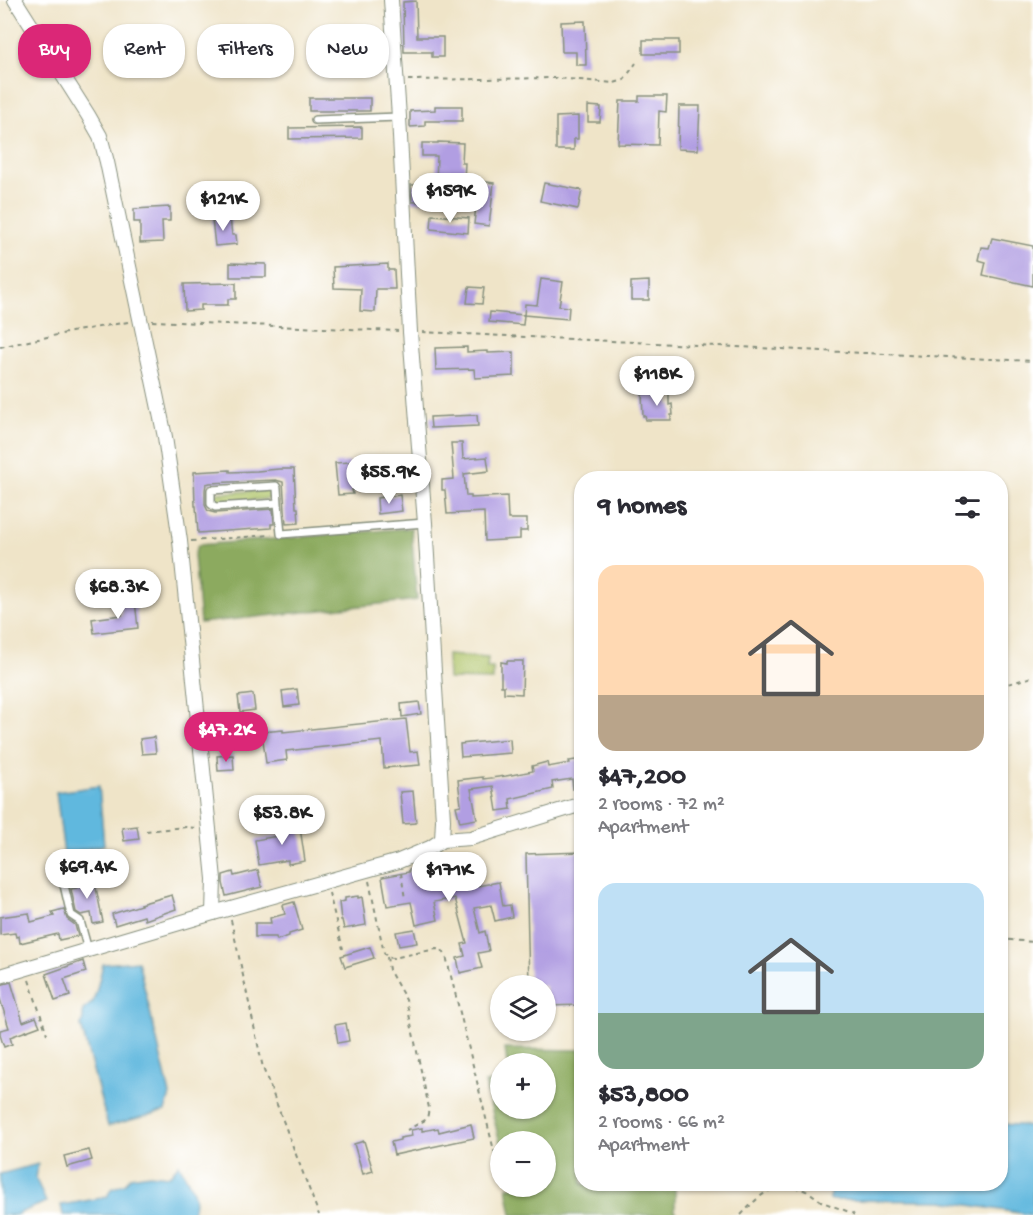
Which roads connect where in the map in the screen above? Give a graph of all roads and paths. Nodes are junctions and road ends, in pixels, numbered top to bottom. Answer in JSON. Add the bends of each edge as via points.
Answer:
{"nodes":[{"id":1,"x":15,"y":0,"type":"edge"},
{"id":2,"x":390,"y":0,"type":"edge"},
{"id":3,"x":636,"y":63,"type":"dead end"},
{"id":4,"x":396,"y":80,"type":"junction"},
{"id":5,"x":399,"y":117,"type":"junction"},
{"id":6,"x":315,"y":120,"type":"dead end"},
{"id":7,"x":141,"y":320,"type":"junction"},
{"id":8,"x":410,"y":332,"type":"junction"},
{"id":9,"x":0,"y":347,"type":"edge"},
{"id":10,"x":1033,"y":361,"type":"edge"},
{"id":11,"x":278,"y":503,"type":"junction"},
{"id":12,"x":425,"y":523,"type":"junction"},
{"id":13,"x":281,"y":534,"type":"junction"},
{"id":14,"x":180,"y":542,"type":"junction"},
{"id":15,"x":1033,"y":674,"type":"edge"},
{"id":16,"x":1008,"y":684,"type":"edge"},
{"id":17,"x":574,"y":806,"type":"edge"},
{"id":18,"x":209,"y":830,"type":"junction"},
{"id":19,"x":146,"y":831,"type":"dead end"},
{"id":20,"x":442,"y":840,"type":"junction"},
{"id":21,"x":399,"y":861,"type":"junction"},
{"id":22,"x":366,"y":870,"type":"junction"},
{"id":23,"x":326,"y":881,"type":"junction"},
{"id":24,"x":64,"y":885,"type":"dead end"},
{"id":25,"x":405,"y":899,"type":"dead end"},
{"id":26,"x":229,"y":909,"type":"junction"},
{"id":27,"x":213,"y":913,"type":"junction"},
{"id":28,"x":1008,"y":940,"type":"edge"},
{"id":29,"x":1033,"y":942,"type":"edge"},
{"id":30,"x":343,"y":949,"type":"dead end"},
{"id":31,"x":88,"y":950,"type":"junction"},
{"id":32,"x":387,"y":957,"type":"junction"},
{"id":33,"x":25,"y":968,"type":"junction"},
{"id":34,"x":0,"y":976,"type":"edge"},
{"id":35,"x":47,"y":1034,"type":"dead end"},
{"id":36,"x":407,"y":1130,"type":"dead end"},
{"id":37,"x":490,"y":1134,"type":"edge"},
{"id":38,"x":768,"y":1191,"type":"edge"},
{"id":39,"x":807,"y":1191,"type":"edge"},
{"id":40,"x":319,"y":1215,"type":"edge"},
{"id":41,"x":741,"y":1215,"type":"edge"},
{"id":42,"x":854,"y":1215,"type":"edge"}],
"edges":[{"from":1,"to":7,"type":"street","via":[[100,136]]},
{"from":2,"to":4,"type":"street"},
{"from":3,"to":4,"type":"path","via":[[624,80],[614,82],[556,78]]},
{"from":4,"to":5,"type":"street"},
{"from":5,"to":6,"type":"lane"},
{"from":5,"to":8,"type":"street"},
{"from":7,"to":8,"type":"path"},
{"from":7,"to":9,"type":"path"},
{"from":7,"to":14,"type":"street","via":[[165,437]]},
{"from":8,"to":10,"type":"path"},
{"from":8,"to":12,"type":"street"},
{"from":11,"to":11,"type":"lane","via":[[276,486],[211,490],[211,504],[215,507]]},
{"from":11,"to":13,"type":"lane"},
{"from":12,"to":13,"type":"lane"},
{"from":12,"to":20,"type":"street"},
{"from":13,"to":14,"type":"path"},
{"from":14,"to":18,"type":"street"},
{"from":15,"to":16,"type":"path"},
{"from":17,"to":20,"type":"street","via":[[471,838]]},
{"from":18,"to":19,"type":"path","via":[[186,827]]},
{"from":18,"to":27,"type":"street"},
{"from":20,"to":21,"type":"street"},
{"from":21,"to":22,"type":"street"},
{"from":21,"to":25,"type":"path"},
{"from":22,"to":23,"type":"street"},
{"from":22,"to":32,"type":"path"},
{"from":23,"to":26,"type":"street"},
{"from":23,"to":30,"type":"path"},
{"from":24,"to":31,"type":"lane","via":[[71,915],[80,921]]},
{"from":26,"to":27,"type":"street"},
{"from":26,"to":40,"type":"path","via":[[263,1068]]},
{"from":27,"to":31,"type":"street"},
{"from":28,"to":29,"type":"path"},
{"from":31,"to":33,"type":"street"},
{"from":32,"to":36,"type":"path","via":[[389,970],[406,1000],[429,1108],[427,1119]]},
{"from":32,"to":37,"type":"path","via":[[436,949],[446,956]]},
{"from":33,"to":34,"type":"street"},
{"from":33,"to":35,"type":"path"},
{"from":38,"to":41,"type":"path"},
{"from":39,"to":42,"type":"path"}]}
